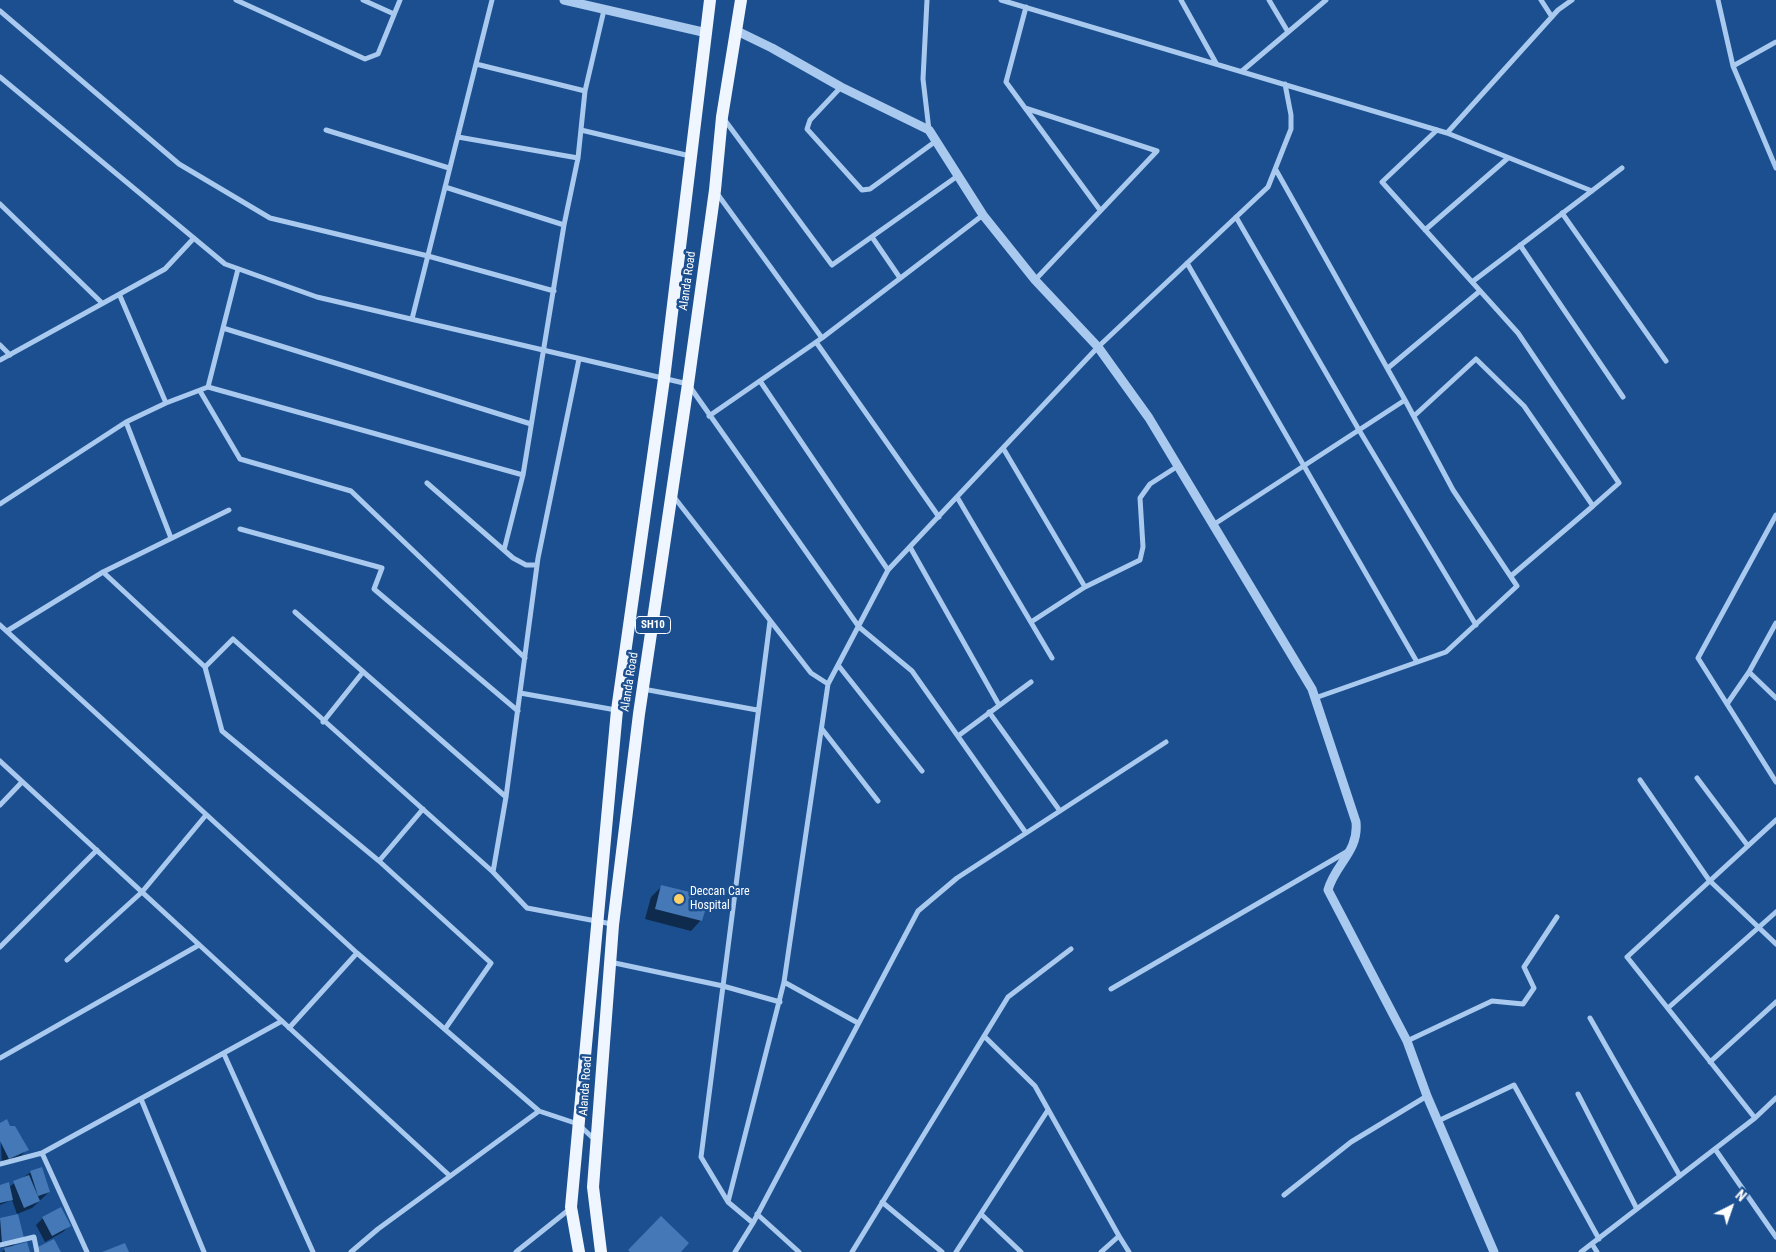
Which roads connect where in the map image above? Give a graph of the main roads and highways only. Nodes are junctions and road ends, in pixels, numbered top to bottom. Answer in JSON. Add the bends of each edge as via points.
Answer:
{"nodes":[{"id":1,"x":710,"y":0,"type":"edge"},
{"id":2,"x":741,"y":0,"type":"edge"},
{"id":3,"x":579,"y":1252,"type":"edge"},
{"id":4,"x":601,"y":1252,"type":"edge"}],
"edges":[{"from":1,"to":3,"type":"main road","name":"Alanda Road","number":"SH10","via":[[664,379],[617,710],[571,1207]]},
{"from":2,"to":4,"type":"main road","name":"Alanda Road","number":"SH10","via":[[722,117],[613,924],[595,1140],[594,1186]]}]}
